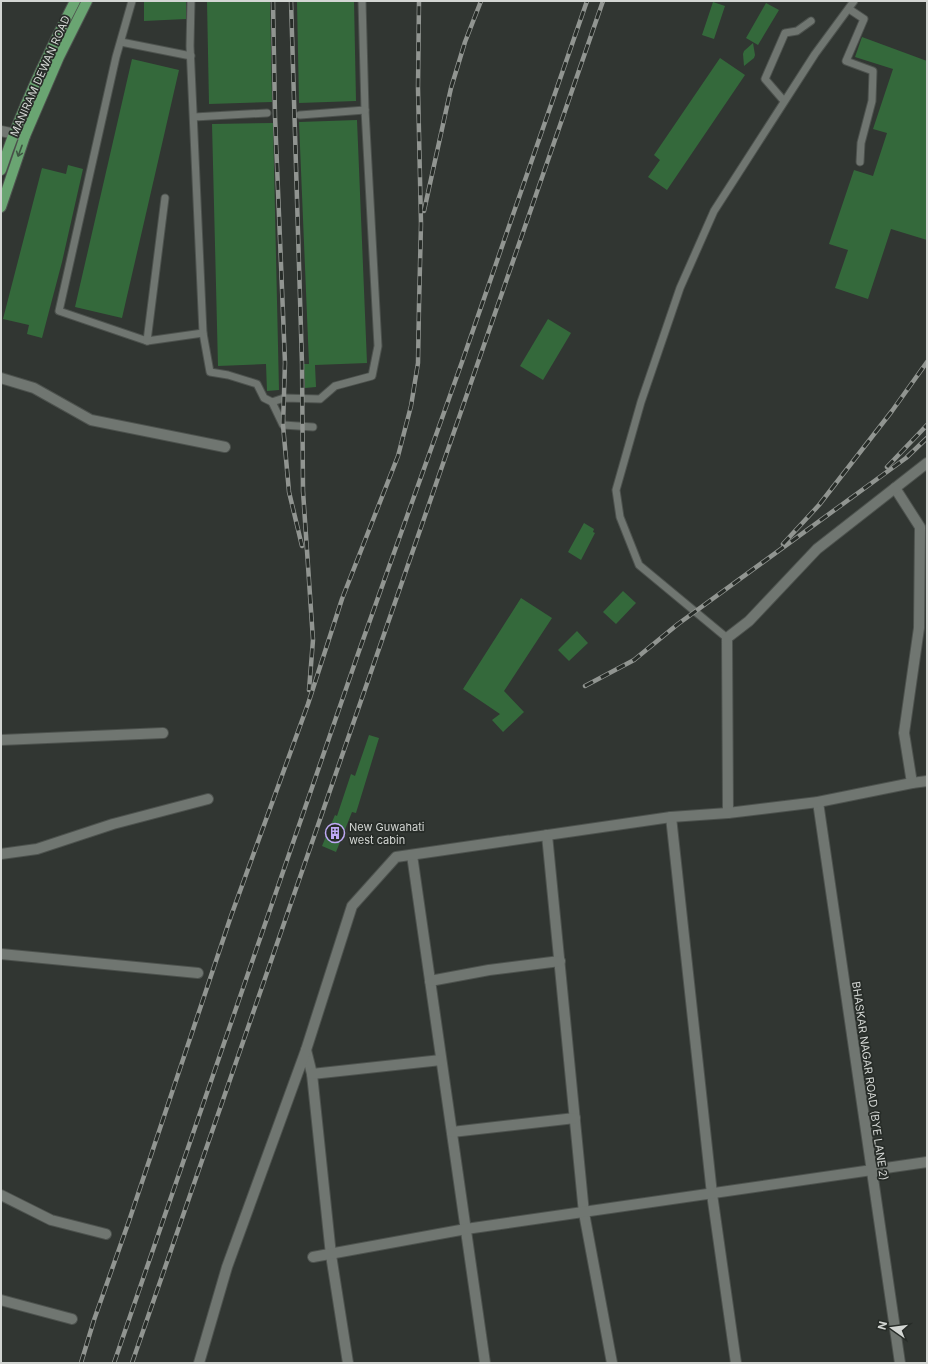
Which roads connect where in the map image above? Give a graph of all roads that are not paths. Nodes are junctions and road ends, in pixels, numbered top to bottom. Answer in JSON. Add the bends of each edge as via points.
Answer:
{"nodes":[{"id":1,"x":75,"y":1,"type":"edge"},
{"id":2,"x":88,"y":1,"type":"edge"},
{"id":3,"x":132,"y":1,"type":"edge"},
{"id":4,"x":191,"y":1,"type":"edge"},
{"id":5,"x":362,"y":1,"type":"edge"},
{"id":6,"x":854,"y":1,"type":"edge"},
{"id":7,"x":849,"y":9,"type":"junction"},
{"id":8,"x":811,"y":21,"type":"dead end"},
{"id":9,"x":121,"y":42,"type":"junction"},
{"id":10,"x":191,"y":56,"type":"junction"},
{"id":11,"x":784,"y":101,"type":"junction"},
{"id":12,"x":365,"y":110,"type":"junction"},
{"id":13,"x":267,"y":113,"type":"dead end"},
{"id":14,"x":300,"y":115,"type":"dead end"},
{"id":15,"x":194,"y":117,"type":"junction"},
{"id":16,"x":1,"y":131,"type":"edge"},
{"id":17,"x":14,"y":134,"type":"junction"},
{"id":18,"x":25,"y":136,"type":"junction"},
{"id":19,"x":860,"y":162,"type":"dead end"},
{"id":20,"x":1,"y":170,"type":"edge"},
{"id":21,"x":165,"y":198,"type":"dead end"},
{"id":22,"x":1,"y":207,"type":"edge"},
{"id":23,"x":203,"y":333,"type":"junction"},
{"id":24,"x":147,"y":341,"type":"junction"},
{"id":25,"x":1,"y":378,"type":"edge"},
{"id":26,"x":272,"y":402,"type":"junction"},
{"id":27,"x":313,"y":427,"type":"dead end"},
{"id":28,"x":225,"y":447,"type":"dead end"},
{"id":29,"x":927,"y":462,"type":"edge"},
{"id":30,"x":895,"y":488,"type":"junction"},
{"id":31,"x":727,"y":638,"type":"junction"},
{"id":32,"x":163,"y":733,"type":"dead end"},
{"id":33,"x":1,"y":740,"type":"edge"},
{"id":34,"x":927,"y":781,"type":"edge"},
{"id":35,"x":912,"y":783,"type":"junction"},
{"id":36,"x":208,"y":799,"type":"dead end"},
{"id":37,"x":818,"y":802,"type":"junction"},
{"id":38,"x":728,"y":813,"type":"junction"},
{"id":39,"x":671,"y":817,"type":"junction"},
{"id":40,"x":548,"y":835,"type":"junction"},
{"id":41,"x":1,"y":854,"type":"edge"},
{"id":42,"x":412,"y":855,"type":"junction"},
{"id":43,"x":1,"y":954,"type":"edge"},
{"id":44,"x":560,"y":961,"type":"junction"},
{"id":45,"x":198,"y":973,"type":"dead end"},
{"id":46,"x":430,"y":980,"type":"junction"},
{"id":47,"x":306,"y":1050,"type":"junction"},
{"id":48,"x":441,"y":1060,"type":"junction"},
{"id":49,"x":312,"y":1074,"type":"junction"},
{"id":50,"x":575,"y":1118,"type":"junction"},
{"id":51,"x":452,"y":1132,"type":"junction"},
{"id":52,"x":927,"y":1162,"type":"edge"},
{"id":53,"x":871,"y":1170,"type":"junction"},
{"id":54,"x":712,"y":1194,"type":"junction"},
{"id":55,"x":1,"y":1195,"type":"edge"},
{"id":56,"x":584,"y":1213,"type":"junction"},
{"id":57,"x":466,"y":1229,"type":"junction"},
{"id":58,"x":106,"y":1234,"type":"dead end"},
{"id":59,"x":332,"y":1255,"type":"junction"},
{"id":60,"x":313,"y":1257,"type":"dead end"},
{"id":61,"x":1,"y":1300,"type":"edge"},
{"id":62,"x":72,"y":1318,"type":"dead end"},
{"id":63,"x":199,"y":1363,"type":"edge"},
{"id":64,"x":348,"y":1363,"type":"edge"},
{"id":65,"x":485,"y":1363,"type":"edge"},
{"id":66,"x":612,"y":1363,"type":"edge"},
{"id":67,"x":736,"y":1363,"type":"edge"},
{"id":68,"x":900,"y":1363,"type":"edge"}],
"edges":[{"from":1,"to":17,"type":"main road","name":"MANIRAM DEWAN ROAD","via":[[48,55]]},
{"from":2,"to":18,"type":"main road","name":"MANIRAM DEWAN ROAD","via":[[59,57]]},
{"from":3,"to":9,"type":"lane"},
{"from":4,"to":10,"type":"lane"},
{"from":5,"to":12,"type":"lane"},
{"from":6,"to":7,"type":"lane"},
{"from":7,"to":11,"type":"lane"},
{"from":7,"to":19,"type":"lane","via":[[864,19],[846,61],[873,71],[872,101],[861,143]]},
{"from":8,"to":11,"type":"lane","via":[[797,31],[785,33],[765,80]]},
{"from":9,"to":10,"type":"lane"},
{"from":9,"to":24,"type":"lane","via":[[59,311]]},
{"from":10,"to":15,"type":"lane"},
{"from":11,"to":31,"type":"lane","via":[[714,211],[683,281],[641,402],[616,490],[620,517],[639,565]]},
{"from":12,"to":14,"type":"lane"},
{"from":12,"to":26,"type":"lane","via":[[378,346],[372,376],[335,386],[320,399],[284,398]]},
{"from":13,"to":15,"type":"lane"},
{"from":15,"to":23,"type":"lane"},
{"from":16,"to":17,"type":"street"},
{"from":17,"to":18,"type":"street"},
{"from":17,"to":20,"type":"main road","name":"MANIRAM DEWAN ROAD"},
{"from":18,"to":22,"type":"main road","name":"MANIRAM DEWAN ROAD","one_way":true},
{"from":21,"to":24,"type":"lane"},
{"from":23,"to":24,"type":"lane"},
{"from":23,"to":26,"type":"lane","via":[[210,372],[256,384],[264,398]]},
{"from":25,"to":28,"type":"street","via":[[34,388],[90,420]]},
{"from":26,"to":27,"type":"lane","via":[[283,425]]},
{"from":29,"to":30,"type":"street"},
{"from":30,"to":31,"type":"street","via":[[817,550],[749,621]]},
{"from":30,"to":35,"type":"street","via":[[920,527],[919,628],[904,733]]},
{"from":31,"to":38,"type":"street"},
{"from":32,"to":33,"type":"street"},
{"from":34,"to":35,"type":"street"},
{"from":35,"to":37,"type":"street"},
{"from":36,"to":41,"type":"street","via":[[112,824],[37,849]]},
{"from":37,"to":38,"type":"street"},
{"from":37,"to":53,"type":"street","name":"BHASKAR NAGAR ROAD (BYE LANE 2)"},
{"from":38,"to":39,"type":"street"},
{"from":39,"to":40,"type":"street"},
{"from":39,"to":54,"type":"street"},
{"from":40,"to":42,"type":"street"},
{"from":40,"to":44,"type":"street"},
{"from":42,"to":46,"type":"street"},
{"from":42,"to":47,"type":"street","via":[[396,857],[352,906]]},
{"from":43,"to":45,"type":"street"},
{"from":44,"to":46,"type":"street"},
{"from":44,"to":50,"type":"street"},
{"from":46,"to":48,"type":"street"},
{"from":47,"to":49,"type":"street"},
{"from":47,"to":63,"type":"street","via":[[227,1267]]},
{"from":48,"to":49,"type":"street"},
{"from":48,"to":51,"type":"street"},
{"from":49,"to":59,"type":"street"},
{"from":50,"to":51,"type":"street"},
{"from":50,"to":56,"type":"street"},
{"from":51,"to":57,"type":"street"},
{"from":52,"to":53,"type":"street"},
{"from":53,"to":54,"type":"street"},
{"from":53,"to":68,"type":"street","name":"BHASKAR NAGAR ROAD (BYE LANE 2)"},
{"from":54,"to":56,"type":"street"},
{"from":54,"to":67,"type":"street"},
{"from":55,"to":58,"type":"street","via":[[52,1220]]},
{"from":56,"to":57,"type":"street"},
{"from":56,"to":66,"type":"street"},
{"from":57,"to":59,"type":"street"},
{"from":57,"to":65,"type":"street"},
{"from":59,"to":60,"type":"street"},
{"from":59,"to":64,"type":"street"},
{"from":61,"to":62,"type":"street"}]}
